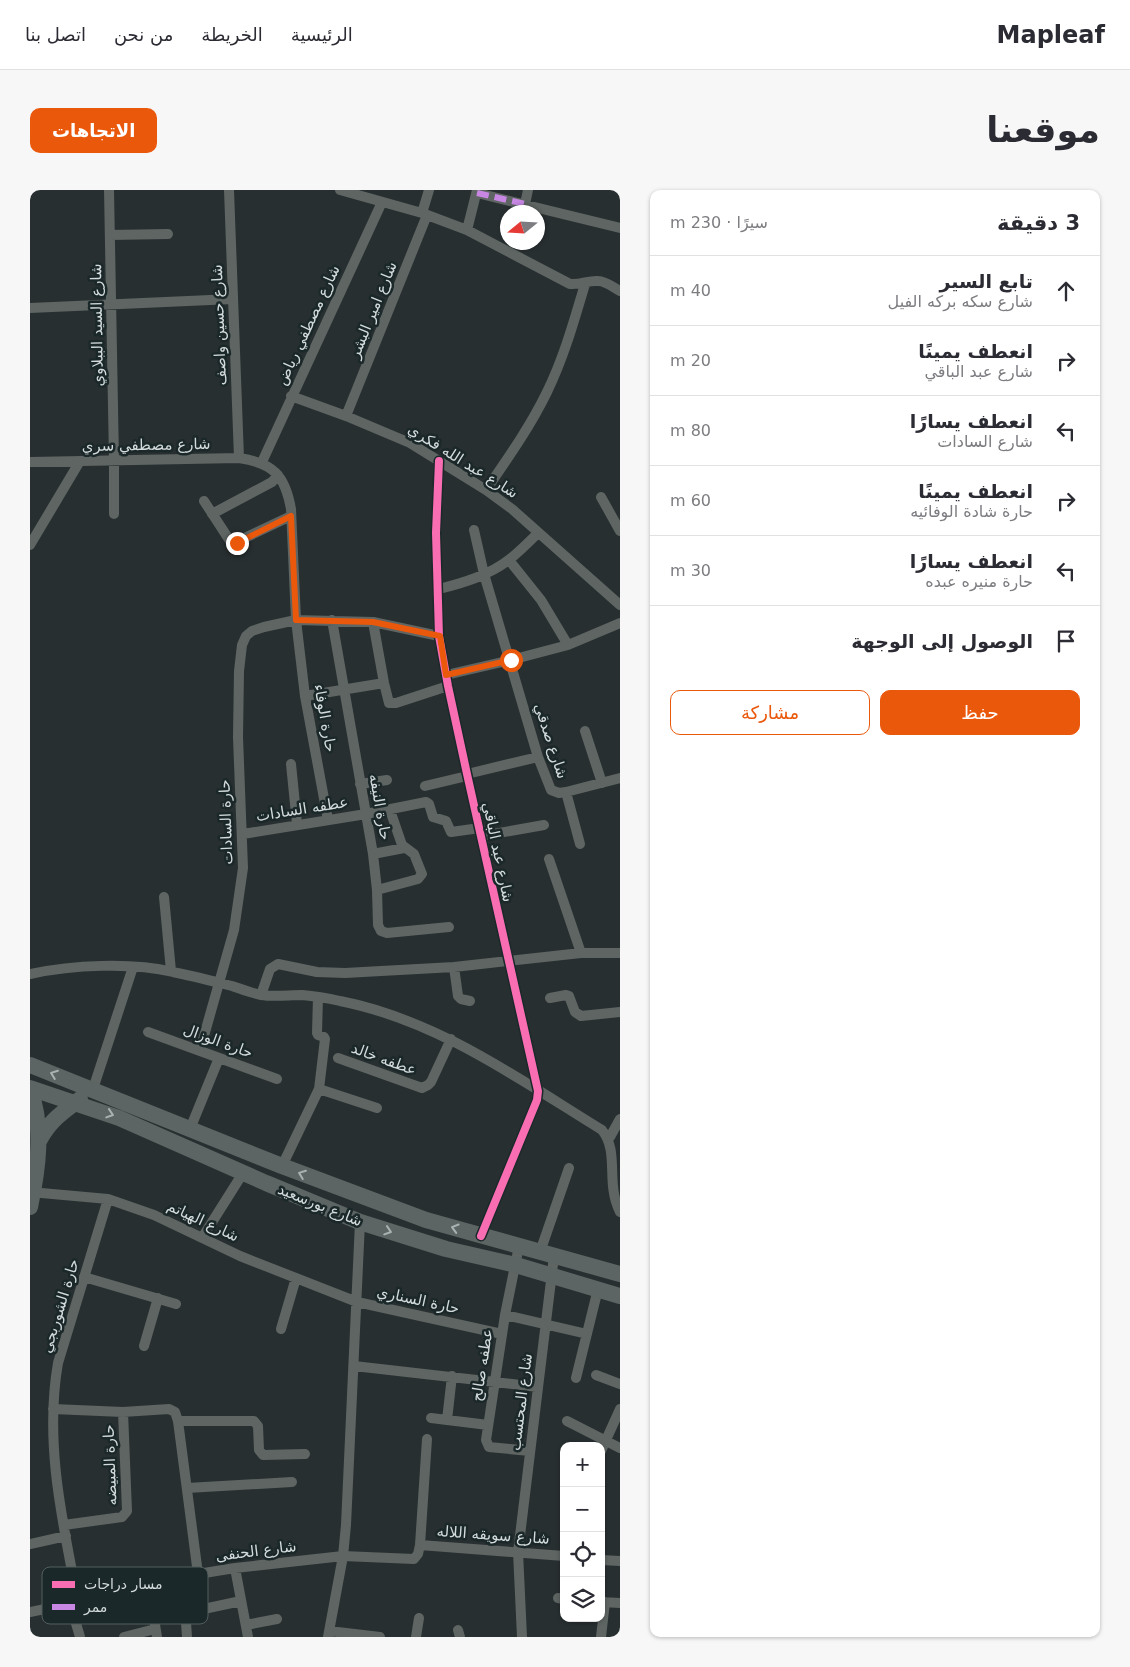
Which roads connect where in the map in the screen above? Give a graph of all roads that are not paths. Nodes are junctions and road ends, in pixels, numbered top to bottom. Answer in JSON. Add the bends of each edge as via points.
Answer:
{"nodes":[{"id":1,"x":109,"y":190,"type":"edge"},
{"id":2,"x":229,"y":190,"type":"edge"},
{"id":3,"x":340,"y":190,"type":"edge"},
{"id":4,"x":429,"y":190,"type":"edge"},
{"id":5,"x":528,"y":190,"type":"edge"},
{"id":6,"x":477,"y":192,"type":"edge"},
{"id":7,"x":382,"y":202,"type":"junction"},
{"id":8,"x":525,"y":204,"type":"junction"},
{"id":9,"x":425,"y":214,"type":"junction"},
{"id":10,"x":620,"y":228,"type":"edge"},
{"id":11,"x":467,"y":230,"type":"junction"},
{"id":12,"x":168,"y":234,"type":"dead end"},
{"id":13,"x":110,"y":236,"type":"junction"},
{"id":14,"x":585,"y":284,"type":"junction"},
{"id":15,"x":620,"y":291,"type":"edge"},
{"id":16,"x":233,"y":299,"type":"junction"},
{"id":17,"x":111,"y":304,"type":"junction"},
{"id":18,"x":30,"y":308,"type":"edge"},
{"id":19,"x":292,"y":396,"type":"junction"},
{"id":20,"x":346,"y":416,"type":"junction"},
{"id":21,"x":239,"y":458,"type":"junction"},
{"id":22,"x":114,"y":460,"type":"junction"},
{"id":23,"x":80,"y":461,"type":"junction"},
{"id":24,"x":439,"y":461,"type":"junction"},
{"id":25,"x":30,"y":462,"type":"edge"},
{"id":26,"x":262,"y":462,"type":"junction"},
{"id":27,"x":278,"y":475,"type":"junction"},
{"id":28,"x":486,"y":490,"type":"junction"},
{"id":29,"x":601,"y":497,"type":"dead end"},
{"id":30,"x":204,"y":501,"type":"dead end"},
{"id":31,"x":114,"y":514,"type":"dead end"},
{"id":32,"x":212,"y":514,"type":"junction"},
{"id":33,"x":291,"y":516,"type":"junction"},
{"id":34,"x":474,"y":530,"type":"dead end"},
{"id":35,"x":620,"y":531,"type":"edge"},
{"id":36,"x":538,"y":533,"type":"junction"},
{"id":37,"x":30,"y":545,"type":"edge"},
{"id":38,"x":510,"y":560,"type":"junction"},
{"id":39,"x":484,"y":574,"type":"junction"},
{"id":40,"x":438,"y":589,"type":"junction"},
{"id":41,"x":620,"y":605,"type":"edge"},
{"id":42,"x":296,"y":620,"type":"junction"},
{"id":43,"x":332,"y":620,"type":"junction"},
{"id":44,"x":373,"y":622,"type":"junction"},
{"id":45,"x":620,"y":623,"type":"edge"},
{"id":46,"x":440,"y":636,"type":"junction"},
{"id":47,"x":568,"y":645,"type":"junction"},
{"id":48,"x":511,"y":660,"type":"junction"},
{"id":49,"x":446,"y":675,"type":"junction"},
{"id":50,"x":384,"y":683,"type":"junction"},
{"id":51,"x":448,"y":686,"type":"junction"},
{"id":52,"x":345,"y":691,"type":"junction"},
{"id":53,"x":305,"y":696,"type":"junction"},
{"id":54,"x":585,"y":731,"type":"dead end"},
{"id":55,"x":538,"y":757,"type":"junction"},
{"id":56,"x":291,"y":764,"type":"dead end"},
{"id":57,"x":467,"y":775,"type":"junction"},
{"id":58,"x":620,"y":778,"type":"edge"},
{"id":59,"x":386,"y":780,"type":"dead end"},
{"id":60,"x":602,"y":783,"type":"junction"},
{"id":61,"x":360,"y":784,"type":"junction"},
{"id":62,"x":425,"y":786,"type":"dead end"},
{"id":63,"x":566,"y":792,"type":"junction"},
{"id":64,"x":390,"y":810,"type":"junction"},
{"id":65,"x":366,"y":814,"type":"junction"},
{"id":66,"x":328,"y":820,"type":"junction"},
{"id":67,"x":297,"y":824,"type":"junction"},
{"id":68,"x":544,"y":825,"type":"dead end"},
{"id":69,"x":481,"y":832,"type":"junction"},
{"id":70,"x":243,"y":834,"type":"junction"},
{"id":71,"x":580,"y":844,"type":"dead end"},
{"id":72,"x":404,"y":848,"type":"junction"},
{"id":73,"x":373,"y":854,"type":"junction"},
{"id":74,"x":549,"y":859,"type":"dead end"},
{"id":75,"x":377,"y":890,"type":"junction"},
{"id":76,"x":164,"y":897,"type":"dead end"},
{"id":77,"x":449,"y":927,"type":"dead end"},
{"id":78,"x":581,"y":953,"type":"junction"},
{"id":79,"x":620,"y":953,"type":"edge"},
{"id":80,"x":507,"y":962,"type":"junction"},
{"id":81,"x":133,"y":967,"type":"junction"},
{"id":82,"x":454,"y":967,"type":"junction"},
{"id":83,"x":171,"y":971,"type":"junction"},
{"id":84,"x":30,"y":974,"type":"edge"},
{"id":85,"x":219,"y":983,"type":"junction"},
{"id":86,"x":261,"y":995,"type":"junction"},
{"id":87,"x":318,"y":997,"type":"junction"},
{"id":88,"x":550,"y":998,"type":"dead end"},
{"id":89,"x":470,"y":1001,"type":"dead end"},
{"id":90,"x":620,"y":1012,"type":"edge"},
{"id":91,"x":148,"y":1032,"type":"dead end"},
{"id":92,"x":451,"y":1039,"type":"junction"},
{"id":93,"x":200,"y":1050,"type":"junction"},
{"id":94,"x":220,"y":1058,"type":"junction"},
{"id":95,"x":338,"y":1058,"type":"dead end"},
{"id":96,"x":30,"y":1065,"type":"edge"},
{"id":97,"x":277,"y":1079,"type":"dead end"},
{"id":98,"x":30,"y":1089,"type":"edge"},
{"id":99,"x":319,"y":1089,"type":"junction"},
{"id":100,"x":94,"y":1090,"type":"junction"},
{"id":101,"x":538,"y":1091,"type":"junction"},
{"id":102,"x":75,"y":1103,"type":"junction"},
{"id":103,"x":377,"y":1108,"type":"dead end"},
{"id":104,"x":620,"y":1119,"type":"edge"},
{"id":105,"x":190,"y":1129,"type":"junction"},
{"id":106,"x":615,"y":1141,"type":"edge"},
{"id":107,"x":38,"y":1144,"type":"junction"},
{"id":108,"x":282,"y":1166,"type":"junction"},
{"id":109,"x":569,"y":1168,"type":"dead end"},
{"id":110,"x":243,"y":1173,"type":"junction"},
{"id":111,"x":31,"y":1197,"type":"edge"},
{"id":112,"x":108,"y":1199,"type":"junction"},
{"id":113,"x":620,"y":1212,"type":"edge"},
{"id":114,"x":360,"y":1222,"type":"junction"},
{"id":115,"x":481,"y":1236,"type":"junction"},
{"id":116,"x":202,"y":1238,"type":"junction"},
{"id":117,"x":519,"y":1246,"type":"junction"},
{"id":118,"x":547,"y":1254,"type":"junction"},
{"id":119,"x":516,"y":1265,"type":"junction"},
{"id":120,"x":620,"y":1274,"type":"edge"},
{"id":121,"x":551,"y":1275,"type":"junction"},
{"id":122,"x":84,"y":1277,"type":"junction"},
{"id":123,"x":296,"y":1278,"type":"junction"},
{"id":124,"x":598,"y":1289,"type":"junction"},
{"id":125,"x":620,"y":1296,"type":"edge"},
{"id":126,"x":158,"y":1298,"type":"junction"},
{"id":127,"x":357,"y":1302,"type":"junction"},
{"id":128,"x":176,"y":1304,"type":"dead end"},
{"id":129,"x":505,"y":1315,"type":"junction"},
{"id":130,"x":546,"y":1324,"type":"junction"},
{"id":131,"x":281,"y":1329,"type":"dead end"},
{"id":132,"x":502,"y":1334,"type":"junction"},
{"id":133,"x":587,"y":1334,"type":"junction"},
{"id":134,"x":144,"y":1346,"type":"dead end"},
{"id":135,"x":354,"y":1366,"type":"junction"},
{"id":136,"x":596,"y":1375,"type":"dead end"},
{"id":137,"x":452,"y":1376,"type":"junction"},
{"id":138,"x":576,"y":1378,"type":"dead end"},
{"id":139,"x":495,"y":1381,"type":"junction"},
{"id":140,"x":620,"y":1384,"type":"edge"},
{"id":141,"x":538,"y":1386,"type":"junction"},
{"id":142,"x":53,"y":1409,"type":"junction"},
{"id":143,"x":620,"y":1409,"type":"edge"},
{"id":144,"x":122,"y":1412,"type":"junction"},
{"id":145,"x":431,"y":1418,"type":"dead end"},
{"id":146,"x":447,"y":1420,"type":"junction"},
{"id":147,"x":178,"y":1421,"type":"junction"},
{"id":148,"x":567,"y":1421,"type":"dead end"},
{"id":149,"x":488,"y":1425,"type":"junction"},
{"id":150,"x":427,"y":1439,"type":"dead end"},
{"id":151,"x":606,"y":1441,"type":"junction"},
{"id":152,"x":620,"y":1448,"type":"edge"},
{"id":153,"x":530,"y":1451,"type":"junction"},
{"id":154,"x":305,"y":1454,"type":"dead end"},
{"id":155,"x":292,"y":1482,"type":"dead end"},
{"id":156,"x":187,"y":1488,"type":"junction"},
{"id":157,"x":64,"y":1525,"type":"junction"},
{"id":158,"x":66,"y":1536,"type":"junction"},
{"id":159,"x":30,"y":1544,"type":"edge"},
{"id":160,"x":420,"y":1545,"type":"junction"},
{"id":161,"x":518,"y":1552,"type":"junction"},
{"id":162,"x":560,"y":1554,"type":"edge"},
{"id":163,"x":343,"y":1556,"type":"junction"},
{"id":164,"x":605,"y":1560,"type":"edge"},
{"id":165,"x":620,"y":1561,"type":"edge"},
{"id":166,"x":70,"y":1567,"type":"edge"},
{"id":167,"x":197,"y":1567,"type":"edge"},
{"id":168,"x":235,"y":1568,"type":"junction"},
{"id":169,"x":208,"y":1572,"type":"edge"},
{"id":170,"x":241,"y":1601,"type":"junction"},
{"id":171,"x":605,"y":1602,"type":"edge"},
{"id":172,"x":620,"y":1603,"type":"edge"},
{"id":173,"x":208,"y":1608,"type":"edge"},
{"id":174,"x":419,"y":1618,"type":"dead end"},
{"id":175,"x":277,"y":1619,"type":"dead end"},
{"id":176,"x":602,"y":1622,"type":"edge"},
{"id":177,"x":78,"y":1624,"type":"edge"},
{"id":178,"x":186,"y":1624,"type":"edge"},
{"id":179,"x":246,"y":1625,"type":"junction"},
{"id":180,"x":156,"y":1633,"type":"edge"},
{"id":181,"x":328,"y":1634,"type":"edge"},
{"id":182,"x":80,"y":1637,"type":"edge"},
{"id":183,"x":124,"y":1637,"type":"edge"},
{"id":184,"x":187,"y":1637,"type":"edge"},
{"id":185,"x":248,"y":1637,"type":"edge"},
{"id":186,"x":380,"y":1637,"type":"edge"},
{"id":187,"x":416,"y":1637,"type":"edge"},
{"id":188,"x":522,"y":1637,"type":"edge"},
{"id":189,"x":602,"y":1637,"type":"edge"}],
"edges":[{"from":1,"to":13,"type":"street","name":"شارع السيد الببلاوي"},
{"from":2,"to":16,"type":"street","name":"شارع حسين واصف"},
{"from":3,"to":7,"type":"street"},
{"from":4,"to":9,"type":"street","name":"شارع امير البشر"},
{"from":5,"to":8,"type":"street"},
{"from":6,"to":8,"type":"street"},
{"from":6,"to":11,"type":"street"},
{"from":7,"to":9,"type":"street"},
{"from":7,"to":19,"type":"street","name":"شارع مصطفي رياض"},
{"from":8,"to":10,"type":"street"},
{"from":9,"to":11,"type":"street"},
{"from":9,"to":20,"type":"street","name":"شارع امير البشر"},
{"from":11,"to":14,"type":"street","via":[[570,284]]},
{"from":12,"to":13,"type":"street"},
{"from":13,"to":17,"type":"street","name":"شارع السيد الببلاوي"},
{"from":14,"to":15,"type":"street","via":[[597,280]]},
{"from":14,"to":28,"type":"street","via":[[569,339],[547,392],[519,443]]},
{"from":16,"to":17,"type":"street"},
{"from":16,"to":21,"type":"street","name":"شارع حسين واصف"},
{"from":17,"to":18,"type":"street"},
{"from":17,"to":22,"type":"street","name":"شارع السيد الببلاوي"},
{"from":19,"to":20,"type":"street","name":"شارع عبد الله فكري"},
{"from":19,"to":26,"type":"street","name":"شارع مصطفي رياض"},
{"from":20,"to":24,"type":"street","name":"شارع عبد الله فكري","via":[[410,443]]},
{"from":21,"to":22,"type":"street","name":"شارع مصطفي سري"},
{"from":21,"to":26,"type":"street","name":"شارع مصطفي سري"},
{"from":22,"to":23,"type":"street","name":"شارع مصطفي سري"},
{"from":22,"to":31,"type":"street","name":"شارع السيد الببلاوي"},
{"from":23,"to":25,"type":"street","name":"شارع مصطفي سري"},
{"from":23,"to":37,"type":"street"},
{"from":24,"to":28,"type":"street","name":"شارع عبد الله فكري"},
{"from":24,"to":40,"type":"street","name":"شارع عبد الباقي"},
{"from":26,"to":27,"type":"street"},
{"from":27,"to":32,"type":"street","via":[[272,482]]},
{"from":27,"to":33,"type":"street","name":"حارة الوفاء","via":[[288,496]]},
{"from":28,"to":36,"type":"street","name":"شارع عبد الله فكري"},
{"from":29,"to":35,"type":"street"},
{"from":30,"to":32,"type":"street"},
{"from":32,"to":33,"type":"street","via":[[232,544]]},
{"from":33,"to":42,"type":"street","name":"حارة الوفاء"},
{"from":34,"to":39,"type":"street","name":"شارع صدقي"},
{"from":36,"to":38,"type":"street"},
{"from":36,"to":41,"type":"street","name":"شارع عبد الله فكري"},
{"from":38,"to":39,"type":"street"},
{"from":38,"to":47,"type":"street","via":[[541,600]]},
{"from":39,"to":40,"type":"street"},
{"from":39,"to":48,"type":"street","name":"شارع صدقي"},
{"from":40,"to":46,"type":"street","name":"شارع عبد الباقي"},
{"from":42,"to":43,"type":"street"},
{"from":42,"to":53,"type":"street","name":"حارة الوفاء"},
{"from":42,"to":70,"type":"street","name":"حارة السادات","via":[[252,631],[242,645],[238,737]]},
{"from":43,"to":44,"type":"street"},
{"from":43,"to":52,"type":"street","name":"حارة النيفه"},
{"from":44,"to":46,"type":"street"},
{"from":44,"to":50,"type":"street"},
{"from":45,"to":47,"type":"street"},
{"from":46,"to":49,"type":"street","name":"شارع عبد الباقي"},
{"from":47,"to":48,"type":"street"},
{"from":48,"to":49,"type":"street"},
{"from":48,"to":55,"type":"street","name":"شارع صدقي"},
{"from":49,"to":51,"type":"street","name":"شارع عبد الباقي"},
{"from":50,"to":51,"type":"street","via":[[387,700],[392,704]]},
{"from":50,"to":52,"type":"street"},
{"from":51,"to":57,"type":"street","name":"شارع عبد الباقي"},
{"from":52,"to":53,"type":"street"},
{"from":52,"to":61,"type":"street","name":"حارة النيفه"},
{"from":53,"to":66,"type":"street","name":"حارة الوفاء"},
{"from":54,"to":60,"type":"street"},
{"from":55,"to":57,"type":"street"},
{"from":55,"to":63,"type":"street","name":"شارع صدقي","via":[[551,790]]},
{"from":56,"to":67,"type":"street"},
{"from":57,"to":62,"type":"street"},
{"from":57,"to":69,"type":"street","name":"شارع عبد الباقي"},
{"from":58,"to":60,"type":"street","name":"شارع صدقي"},
{"from":59,"to":61,"type":"street"},
{"from":60,"to":63,"type":"street","name":"شارع صدقي"},
{"from":61,"to":65,"type":"street","name":"حارة النيفه"},
{"from":63,"to":71,"type":"street"},
{"from":64,"to":65,"type":"street","name":"عطفه السادات"},
{"from":64,"to":69,"type":"street","name":"عطفه السادات","via":[[427,802],[433,817],[446,821],[451,832]]},
{"from":64,"to":72,"type":"street"},
{"from":65,"to":66,"type":"street","name":"عطفه السادات"},
{"from":65,"to":73,"type":"street","name":"حارة النيفه"},
{"from":66,"to":67,"type":"street","name":"عطفه السادات"},
{"from":67,"to":70,"type":"street","name":"عطفه السادات"},
{"from":68,"to":69,"type":"street"},
{"from":69,"to":80,"type":"street","name":"شارع عبد الباقي"},
{"from":70,"to":85,"type":"street","name":"حارة السادات","via":[[243,868],[234,930]]},
{"from":72,"to":73,"type":"street"},
{"from":72,"to":75,"type":"street","via":[[414,854],[421,876]]},
{"from":73,"to":75,"type":"street","name":"حارة النيفه"},
{"from":74,"to":78,"type":"street"},
{"from":75,"to":77,"type":"street","name":"حارة النيفه","via":[[378,926],[384,932]]},
{"from":76,"to":83,"type":"street"},
{"from":78,"to":79,"type":"street"},
{"from":78,"to":80,"type":"street"},
{"from":80,"to":82,"type":"street"},
{"from":80,"to":101,"type":"street","name":"شارع عبد الباقي"},
{"from":81,"to":83,"type":"street"},
{"from":81,"to":84,"type":"street","via":[[48,970]]},
{"from":81,"to":100,"type":"street"},
{"from":82,"to":86,"type":"street","via":[[345,973],[317,972],[278,964],[270,968]]},
{"from":82,"to":89,"type":"street","via":[[458,996]]},
{"from":83,"to":85,"type":"street"},
{"from":85,"to":86,"type":"street"},
{"from":85,"to":93,"type":"street","name":"حارة السادات"},
{"from":86,"to":87,"type":"street"},
{"from":87,"to":92,"type":"street","via":[[379,1011]]},
{"from":87,"to":99,"type":"street","via":[[317,1033],[324,1037]]},
{"from":88,"to":90,"type":"street","via":[[570,996],[575,1012],[581,1016]]},
{"from":91,"to":93,"type":"street","name":"حارة الوزال"},
{"from":92,"to":95,"type":"street","name":"عطفه خالد","via":[[431,1082],[422,1088]]},
{"from":92,"to":101,"type":"street"},
{"from":93,"to":94,"type":"street","name":"حارة الوزال"},
{"from":94,"to":97,"type":"street","name":"حارة الوزال"},
{"from":94,"to":105,"type":"street"},
{"from":100,"to":96,"type":"main road","name":"شارع بورسعيد","one_way":true},
{"from":98,"to":102,"type":"main road","name":"شارع بورسعيد"},
{"from":98,"to":107,"type":"main road","via":[[38,1115]]},
{"from":99,"to":103,"type":"street"},
{"from":99,"to":108,"type":"street"},
{"from":100,"to":102,"type":"main road"},
{"from":100,"to":105,"type":"main road","name":"شارع بورسعيد"},
{"from":101,"to":106,"type":"street"},
{"from":101,"to":115,"type":"street"},
{"from":102,"to":107,"type":"main road","via":[[53,1120]]},
{"from":102,"to":110,"type":"main road","name":"شارع بورسعيد","one_way":true,"via":[[145,1128]]},
{"from":104,"to":106,"type":"street"},
{"from":105,"to":108,"type":"main road","name":"شارع بورسعيد"},
{"from":106,"to":113,"type":"street","via":[[613,1184]]},
{"from":107,"to":111,"type":"main road"},
{"from":115,"to":108,"type":"main road","name":"شارع بورسعيد","one_way":true,"via":[[426,1220]]},
{"from":109,"to":118,"type":"street","name":"شارع المحتسب"},
{"from":110,"to":114,"type":"main road","name":"شارع بورسعيد"},
{"from":110,"to":116,"type":"street"},
{"from":111,"to":112,"type":"street","name":"شارع الهياتم"},
{"from":112,"to":116,"type":"street","name":"شارع الهياتم","via":[[154,1215]]},
{"from":112,"to":122,"type":"street","name":"حارة الشوربجي"},
{"from":114,"to":119,"type":"main road","name":"شارع بورسعيد","one_way":true,"via":[[446,1249]]},
{"from":114,"to":127,"type":"street"},
{"from":115,"to":117,"type":"main road","name":"شارع بورسعيد"},
{"from":116,"to":123,"type":"street","name":"شارع الهياتم"},
{"from":117,"to":118,"type":"main road","name":"شارع بورسعيد"},
{"from":117,"to":119,"type":"street","name":"عطفه صالح"},
{"from":118,"to":120,"type":"main road","name":"شارع بورسعيد"},
{"from":118,"to":121,"type":"street","name":"شارع المحتسب"},
{"from":119,"to":121,"type":"main road","name":"شارع بورسعيد"},
{"from":119,"to":129,"type":"street","name":"عطفه صالح"},
{"from":121,"to":124,"type":"main road","name":"شارع بورسعيد"},
{"from":121,"to":130,"type":"street","name":"شارع المحتسب"},
{"from":122,"to":126,"type":"street"},
{"from":122,"to":142,"type":"street","name":"حارة الشوربجي","via":[[58,1364]]},
{"from":123,"to":127,"type":"street","name":"شارع الهياتم"},
{"from":123,"to":131,"type":"street"},
{"from":124,"to":125,"type":"main road","name":"شارع بورسعيد"},
{"from":124,"to":133,"type":"street"},
{"from":126,"to":128,"type":"street"},
{"from":126,"to":134,"type":"street"},
{"from":127,"to":132,"type":"street","name":"حارة السناري"},
{"from":127,"to":135,"type":"street"},
{"from":129,"to":130,"type":"street"},
{"from":129,"to":132,"type":"street","name":"عطفه صالح"},
{"from":130,"to":133,"type":"street"},
{"from":130,"to":141,"type":"street","name":"شارع المحتسب"},
{"from":132,"to":139,"type":"street","name":"عطفه صالح"},
{"from":133,"to":138,"type":"street"},
{"from":135,"to":137,"type":"street"},
{"from":135,"to":163,"type":"street"},
{"from":136,"to":140,"type":"street"},
{"from":137,"to":139,"type":"street"},
{"from":137,"to":146,"type":"street"},
{"from":139,"to":141,"type":"street"},
{"from":139,"to":149,"type":"street","name":"عطفه صالح"},
{"from":141,"to":153,"type":"street","name":"شارع المحتسب"},
{"from":142,"to":144,"type":"street"},
{"from":142,"to":157,"type":"street","name":"حارة الشوربجي","via":[[57,1482]]},
{"from":143,"to":151,"type":"street"},
{"from":144,"to":147,"type":"street","via":[[172,1410]]},
{"from":144,"to":157,"type":"street","name":"حارة المبيضه","via":[[125,1515]]},
{"from":145,"to":146,"type":"street"},
{"from":146,"to":149,"type":"street"},
{"from":147,"to":154,"type":"street","via":[[254,1421],[258,1426],[259,1450],[263,1455]]},
{"from":147,"to":156,"type":"street"},
{"from":148,"to":151,"type":"street"},
{"from":149,"to":153,"type":"street","name":"عطفه صالح","via":[[486,1440],[489,1447]]},
{"from":150,"to":160,"type":"street"},
{"from":151,"to":152,"type":"street"},
{"from":153,"to":161,"type":"street","name":"شارع المحتسب"},
{"from":155,"to":156,"type":"street"},
{"from":156,"to":167,"type":"street"},
{"from":157,"to":158,"type":"street","name":"حارة الشوربجي"},
{"from":158,"to":159,"type":"street"},
{"from":158,"to":166,"type":"street","name":"حارة الشوربجي"},
{"from":160,"to":161,"type":"street","name":"شارع سويقه اللاله"},
{"from":160,"to":163,"type":"street","name":"شارع الحنفى","via":[[416,1557],[411,1559]]},
{"from":161,"to":162,"type":"street","name":"شارع سويقه اللاله"},
{"from":161,"to":188,"type":"street","name":"شارع المحتسب"},
{"from":163,"to":168,"type":"street","name":"شارع الحنفى"},
{"from":163,"to":181,"type":"street"},
{"from":164,"to":165,"type":"street"},
{"from":168,"to":169,"type":"street","name":"شارع الحنفى"},
{"from":168,"to":170,"type":"street"},
{"from":170,"to":173,"type":"street"},
{"from":170,"to":179,"type":"street"},
{"from":171,"to":172,"type":"street"},
{"from":174,"to":187,"type":"street"},
{"from":175,"to":179,"type":"street"},
{"from":176,"to":189,"type":"street"},
{"from":177,"to":182,"type":"street","name":"حارة الشوربجي"},
{"from":178,"to":184,"type":"street"},
{"from":179,"to":185,"type":"street"},
{"from":180,"to":183,"type":"street"},
{"from":181,"to":186,"type":"street"}]}
